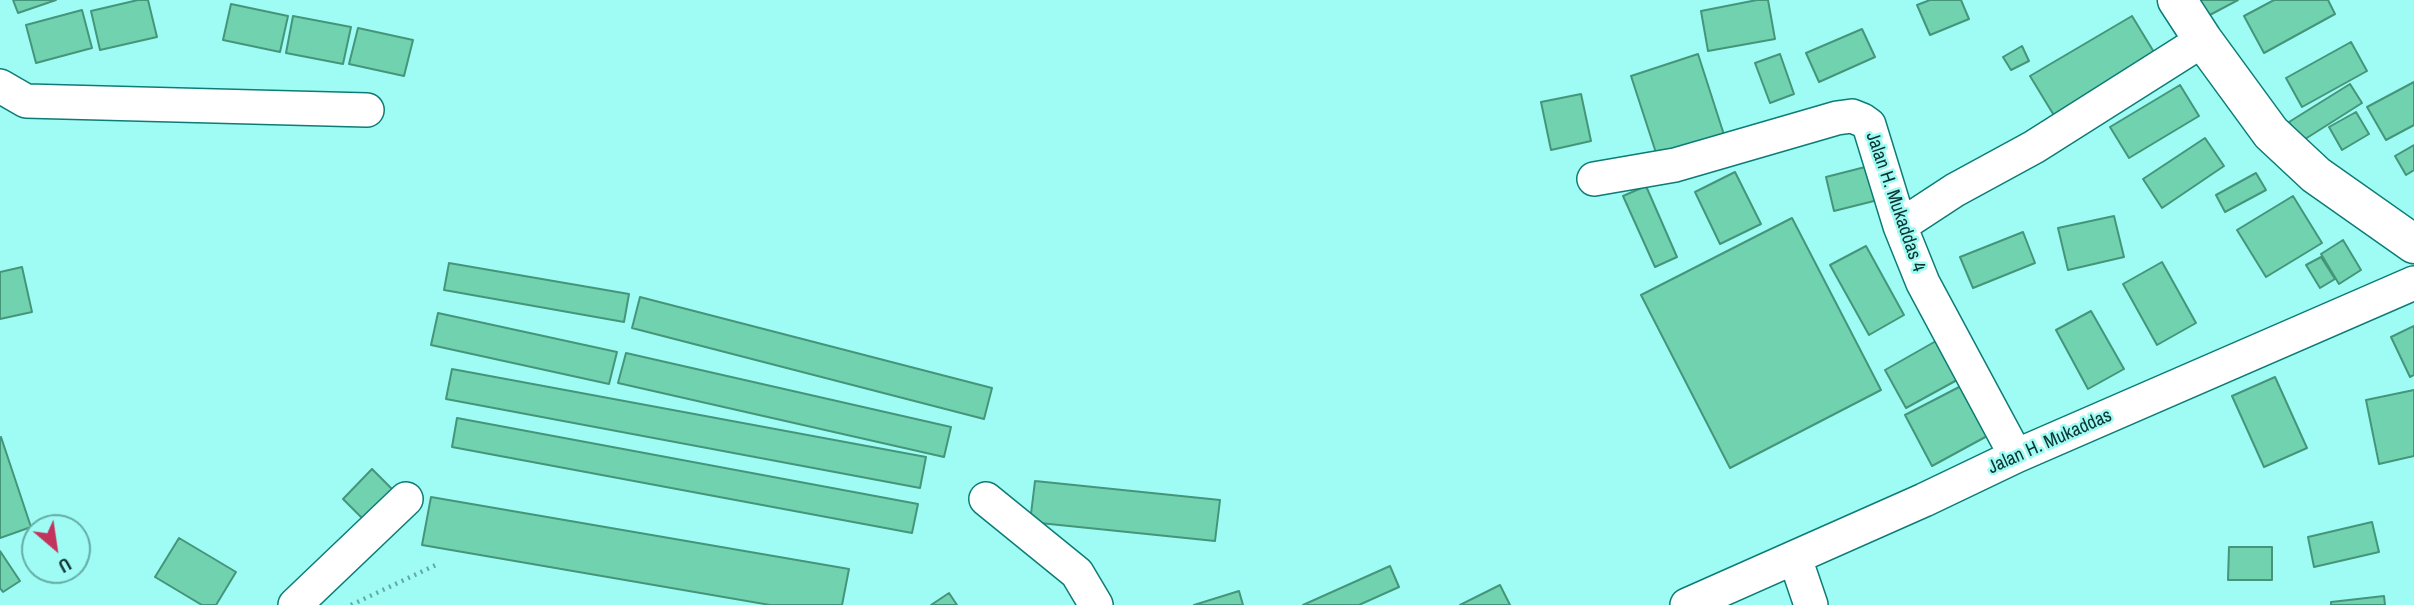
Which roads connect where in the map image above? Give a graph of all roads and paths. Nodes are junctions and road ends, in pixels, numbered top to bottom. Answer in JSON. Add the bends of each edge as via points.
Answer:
{"nodes":[{"id":1,"x":2177,"y":0,"type":"edge"},
{"id":2,"x":2203,"y":40,"type":"junction"},
{"id":3,"x":0,"y":86,"type":"edge"},
{"id":4,"x":367,"y":110,"type":"dead end"},
{"id":5,"x":1594,"y":179,"type":"dead end"},
{"id":6,"x":1900,"y":226,"type":"junction"},
{"id":7,"x":2414,"y":244,"type":"edge"},
{"id":8,"x":2414,"y":283,"type":"edge"},
{"id":9,"x":2016,"y":456,"type":"junction"},
{"id":10,"x":406,"y":499,"type":"dead end"},
{"id":11,"x":986,"y":499,"type":"dead end"},
{"id":12,"x":1795,"y":558,"type":"junction"},
{"id":13,"x":438,"y":564,"type":"dead end"},
{"id":14,"x":295,"y":605,"type":"edge"},
{"id":15,"x":351,"y":605,"type":"edge"},
{"id":16,"x":1096,"y":605,"type":"edge"},
{"id":17,"x":1687,"y":605,"type":"edge"},
{"id":18,"x":1811,"y":605,"type":"edge"}],
"edges":[{"from":1,"to":2,"type":"street"},
{"from":2,"to":6,"type":"street"},
{"from":2,"to":7,"type":"street","via":[[2271,133],[2316,175]]},
{"from":3,"to":4,"type":"street","via":[[26,101]]},
{"from":5,"to":6,"type":"street","name":"Jalan H. Mukaddas 4","via":[[1675,165],[1852,117],[1870,125]]},
{"from":6,"to":9,"type":"street","name":"Jalan H. Mukaddas 4","via":[[1923,283]]},
{"from":8,"to":9,"type":"street","name":"Jalan H. Mukaddas"},
{"from":9,"to":12,"type":"street","name":"Jalan H. Mukaddas"},
{"from":10,"to":14,"type":"street"},
{"from":11,"to":16,"type":"street","via":[[1077,573]]},
{"from":12,"to":17,"type":"street","name":"Jalan H. Mukaddas"},
{"from":12,"to":18,"type":"street"},
{"from":13,"to":15,"type":"path"}]}
